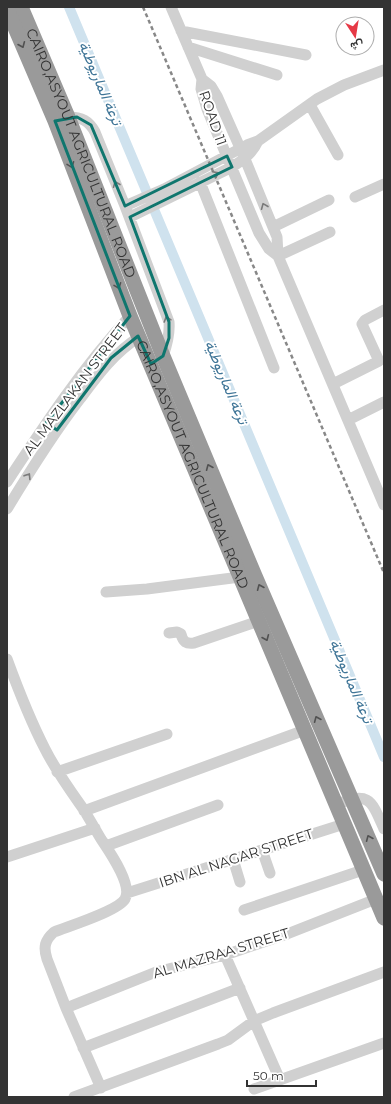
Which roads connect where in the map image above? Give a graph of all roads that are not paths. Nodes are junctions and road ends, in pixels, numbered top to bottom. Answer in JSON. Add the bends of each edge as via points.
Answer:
{"nodes":[{"id":1,"x":21,"y":7,"type":"edge"},
{"id":2,"x":171,"y":7,"type":"edge"},
{"id":3,"x":7,"y":9,"type":"edge"},
{"id":4,"x":10,"y":25,"type":"edge"},
{"id":5,"x":181,"y":31,"type":"junction"},
{"id":6,"x":188,"y":47,"type":"junction"},
{"id":7,"x":306,"y":55,"type":"dead end"},
{"id":8,"x":384,"y":70,"type":"edge"},
{"id":9,"x":277,"y":74,"type":"dead end"},
{"id":10,"x":202,"y":79,"type":"junction"},
{"id":11,"x":310,"y":105,"type":"junction"},
{"id":12,"x":62,"y":119,"type":"junction"},
{"id":13,"x":243,"y":154,"type":"junction"},
{"id":14,"x":338,"y":155,"type":"dead end"},
{"id":15,"x":227,"y":156,"type":"junction"},
{"id":16,"x":232,"y":166,"type":"junction"},
{"id":17,"x":200,"y":182,"type":"junction"},
{"id":18,"x":384,"y":184,"type":"edge"},
{"id":19,"x":166,"y":193,"type":"junction"},
{"id":20,"x":355,"y":197,"type":"dead end"},
{"id":21,"x":329,"y":200,"type":"dead end"},
{"id":22,"x":132,"y":210,"type":"junction"},
{"id":23,"x":273,"y":227,"type":"junction"},
{"id":24,"x":330,"y":232,"type":"dead end"},
{"id":25,"x":278,"y":256,"type":"junction"},
{"id":26,"x":384,"y":310,"type":"edge"},
{"id":27,"x":130,"y":316,"type":"junction"},
{"id":28,"x":139,"y":337,"type":"junction"},
{"id":29,"x":108,"y":340,"type":"junction"},
{"id":30,"x":118,"y":352,"type":"junction"},
{"id":31,"x":157,"y":360,"type":"junction"},
{"id":32,"x":274,"y":368,"type":"dead end"},
{"id":33,"x":333,"y":384,"type":"junction"},
{"id":34,"x":384,"y":402,"type":"edge"},
{"id":35,"x":348,"y":420,"type":"junction"},
{"id":36,"x":46,"y":423,"type":"junction"},
{"id":37,"x":57,"y":430,"type":"junction"},
{"id":38,"x":7,"y":482,"type":"edge"},
{"id":39,"x":12,"y":490,"type":"edge"},
{"id":40,"x":384,"y":505,"type":"edge"},
{"id":41,"x":7,"y":509,"type":"edge"},
{"id":42,"x":240,"y":577,"type":"junction"},
{"id":43,"x":106,"y":592,"type":"dead end"},
{"id":44,"x":259,"y":621,"type":"junction"},
{"id":45,"x":169,"y":633,"type":"dead end"},
{"id":46,"x":7,"y":659,"type":"edge"},
{"id":47,"x":305,"y":730,"type":"junction"},
{"id":48,"x":167,"y":734,"type":"dead end"},
{"id":49,"x":57,"y":772,"type":"junction"},
{"id":50,"x":352,"y":798,"type":"junction"},
{"id":51,"x":218,"y":805,"type":"dead end"},
{"id":52,"x":335,"y":805,"type":"junction"},
{"id":53,"x":84,"y":811,"type":"junction"},
{"id":54,"x":344,"y":824,"type":"junction"},
{"id":55,"x":95,"y":828,"type":"junction"},
{"id":56,"x":384,"y":829,"type":"edge"},
{"id":57,"x":106,"y":846,"type":"junction"},
{"id":58,"x":262,"y":850,"type":"junction"},
{"id":59,"x":7,"y":857,"type":"edge"},
{"id":60,"x":233,"y":859,"type":"junction"},
{"id":61,"x":363,"y":870,"type":"junction"},
{"id":62,"x":270,"y":873,"type":"dead end"},
{"id":63,"x":384,"y":874,"type":"edge"},
{"id":64,"x":240,"y":882,"type":"dead end"},
{"id":65,"x":127,"y":893,"type":"junction"},
{"id":66,"x":376,"y":899,"type":"junction"},
{"id":67,"x":244,"y":910,"type":"dead end"},
{"id":68,"x":384,"y":918,"type":"edge"},
{"id":69,"x":225,"y":954,"type":"junction"},
{"id":70,"x":384,"y":972,"type":"edge"},
{"id":71,"x":240,"y":988,"type":"junction"},
{"id":72,"x":66,"y":1008,"type":"junction"},
{"id":73,"x":254,"y":1021,"type":"junction"},
{"id":74,"x":384,"y":1043,"type":"edge"},
{"id":75,"x":83,"y":1048,"type":"junction"},
{"id":76,"x":280,"y":1080,"type":"junction"},
{"id":77,"x":101,"y":1088,"type":"junction"},
{"id":78,"x":254,"y":1089,"type":"dead end"},
{"id":79,"x":74,"y":1097,"type":"edge"}],
"edges":[{"from":1,"to":12,"type":"highway","name":"CAIRO,ASYOUT AGRICULTURAL ROAD"},
{"from":2,"to":5,"type":"street","name":"ROAD 11"},
{"from":3,"to":4,"type":"highway","name":"CAIRO,ASYOUT AGRICULTURAL ROAD"},
{"from":4,"to":12,"type":"highway","name":"CAIRO,ASYOUT AGRICULTURAL ROAD","one_way":true},
{"from":5,"to":6,"type":"street","name":"ROAD 11"},
{"from":5,"to":7,"type":"street"},
{"from":6,"to":9,"type":"street"},
{"from":6,"to":10,"type":"street","name":"ROAD 11"},
{"from":8,"to":11,"type":"street","via":[[344,85]]},
{"from":10,"to":13,"type":"street","name":"ROAD 11","via":[[211,86],[217,96]]},
{"from":10,"to":15,"type":"street","name":"ROAD 11","via":[[203,99]]},
{"from":11,"to":13,"type":"street"},
{"from":11,"to":14,"type":"street"},
{"from":22,"to":12,"type":"street","one_way":true,"via":[[91,125],[77,117]]},
{"from":12,"to":27,"type":"highway","name":"CAIRO,ASYOUT AGRICULTURAL ROAD","one_way":true},
{"from":12,"to":31,"type":"highway","name":"CAIRO,ASYOUT AGRICULTURAL ROAD"},
{"from":13,"to":15,"type":"street"},
{"from":13,"to":16,"type":"street"},
{"from":23,"to":13,"type":"street","name":"ROAD 11","one_way":true},
{"from":15,"to":16,"type":"street","name":"ROAD 11"},
{"from":15,"to":19,"type":"street"},
{"from":17,"to":16,"type":"street","one_way":true},
{"from":16,"to":25,"type":"street","name":"ROAD 11","via":[[259,233],[269,249]]},
{"from":17,"to":19,"type":"street"},
{"from":17,"to":32,"type":"street"},
{"from":18,"to":20,"type":"street"},
{"from":19,"to":22,"type":"street"},
{"from":21,"to":23,"type":"street"},
{"from":31,"to":22,"type":"street","one_way":true,"via":[[169,338],[169,322]]},
{"from":23,"to":25,"type":"street","name":"ROAD 11"},
{"from":24,"to":25,"type":"street"},
{"from":25,"to":33,"type":"street"},
{"from":26,"to":33,"type":"street","via":[[362,324],[379,361]]},
{"from":27,"to":28,"type":"highway","name":"CAIRO,ASYOUT AGRICULTURAL ROAD"},
{"from":27,"to":29,"type":"street","name":"AL MAZLAKAN STREET"},
{"from":28,"to":30,"type":"street","name":"AL MAZLAKAN STREET"},
{"from":28,"to":31,"type":"highway","name":"CAIRO,ASYOUT AGRICULTURAL ROAD"},
{"from":29,"to":30,"type":"street"},
{"from":29,"to":36,"type":"street","name":"AL MAZLAKAN STREET"},
{"from":30,"to":37,"type":"street","name":"AL MAZLAKAN STREET"},
{"from":31,"to":42,"type":"highway","name":"CAIRO,ASYOUT AGRICULTURAL ROAD"},
{"from":50,"to":31,"type":"highway","name":"CAIRO,ASYOUT AGRICULTURAL ROAD","one_way":true},
{"from":33,"to":35,"type":"street"},
{"from":34,"to":35,"type":"street"},
{"from":35,"to":40,"type":"street"},
{"from":36,"to":37,"type":"street"},
{"from":36,"to":38,"type":"street","name":"AL MAZLAKAN STREET"},
{"from":39,"to":37,"type":"street","name":"AL MAZLAKAN STREET","one_way":true},
{"from":39,"to":41,"type":"street","name":"AL MAZLAKAN STREET"},
{"from":42,"to":43,"type":"street"},
{"from":42,"to":44,"type":"highway","name":"CAIRO,ASYOUT AGRICULTURAL ROAD"},
{"from":44,"to":45,"type":"street","via":[[187,644],[181,634]]},
{"from":44,"to":47,"type":"highway","name":"CAIRO,ASYOUT AGRICULTURAL ROAD","one_way":true},
{"from":46,"to":49,"type":"street","via":[[44,748]]},
{"from":47,"to":52,"type":"highway","name":"CAIRO,ASYOUT AGRICULTURAL ROAD"},
{"from":47,"to":53,"type":"street"},
{"from":48,"to":49,"type":"street"},
{"from":49,"to":53,"type":"street"},
{"from":50,"to":52,"type":"street"},
{"from":50,"to":56,"type":"street","via":[[360,797],[375,806]]},
{"from":63,"to":50,"type":"highway","name":"CAIRO,ASYOUT AGRICULTURAL ROAD","one_way":true},
{"from":51,"to":57,"type":"street"},
{"from":52,"to":54,"type":"highway","name":"CAIRO,ASYOUT AGRICULTURAL ROAD"},
{"from":53,"to":55,"type":"street"},
{"from":54,"to":58,"type":"street","name":"IBN AL NAGAR STREET"},
{"from":54,"to":61,"type":"highway","name":"CAIRO,ASYOUT AGRICULTURAL ROAD"},
{"from":55,"to":57,"type":"street"},
{"from":55,"to":59,"type":"street"},
{"from":57,"to":65,"type":"street","via":[[125,880]]},
{"from":58,"to":60,"type":"street","name":"IBN AL NAGAR STREET"},
{"from":58,"to":62,"type":"street"},
{"from":60,"to":64,"type":"street"},
{"from":60,"to":65,"type":"street","name":"IBN AL NAGAR STREET"},
{"from":61,"to":66,"type":"highway","name":"CAIRO,ASYOUT AGRICULTURAL ROAD"},
{"from":61,"to":67,"type":"street"},
{"from":65,"to":72,"type":"street","via":[[121,904],[54,932],[48,937],[44,951]]},
{"from":66,"to":68,"type":"highway","name":"CAIRO,ASYOUT AGRICULTURAL ROAD"},
{"from":66,"to":69,"type":"street","name":"AL MAZRAA STREET","via":[[287,934]]},
{"from":69,"to":71,"type":"street"},
{"from":69,"to":72,"type":"street","name":"AL MAZRAA STREET","via":[[156,972]]},
{"from":70,"to":73,"type":"street"},
{"from":71,"to":73,"type":"street"},
{"from":71,"to":75,"type":"street"},
{"from":72,"to":75,"type":"street"},
{"from":73,"to":76,"type":"street"},
{"from":73,"to":77,"type":"street","via":[[223,1042]]},
{"from":74,"to":76,"type":"street"},
{"from":75,"to":77,"type":"street"},
{"from":76,"to":78,"type":"street"},
{"from":77,"to":79,"type":"street"}]}
